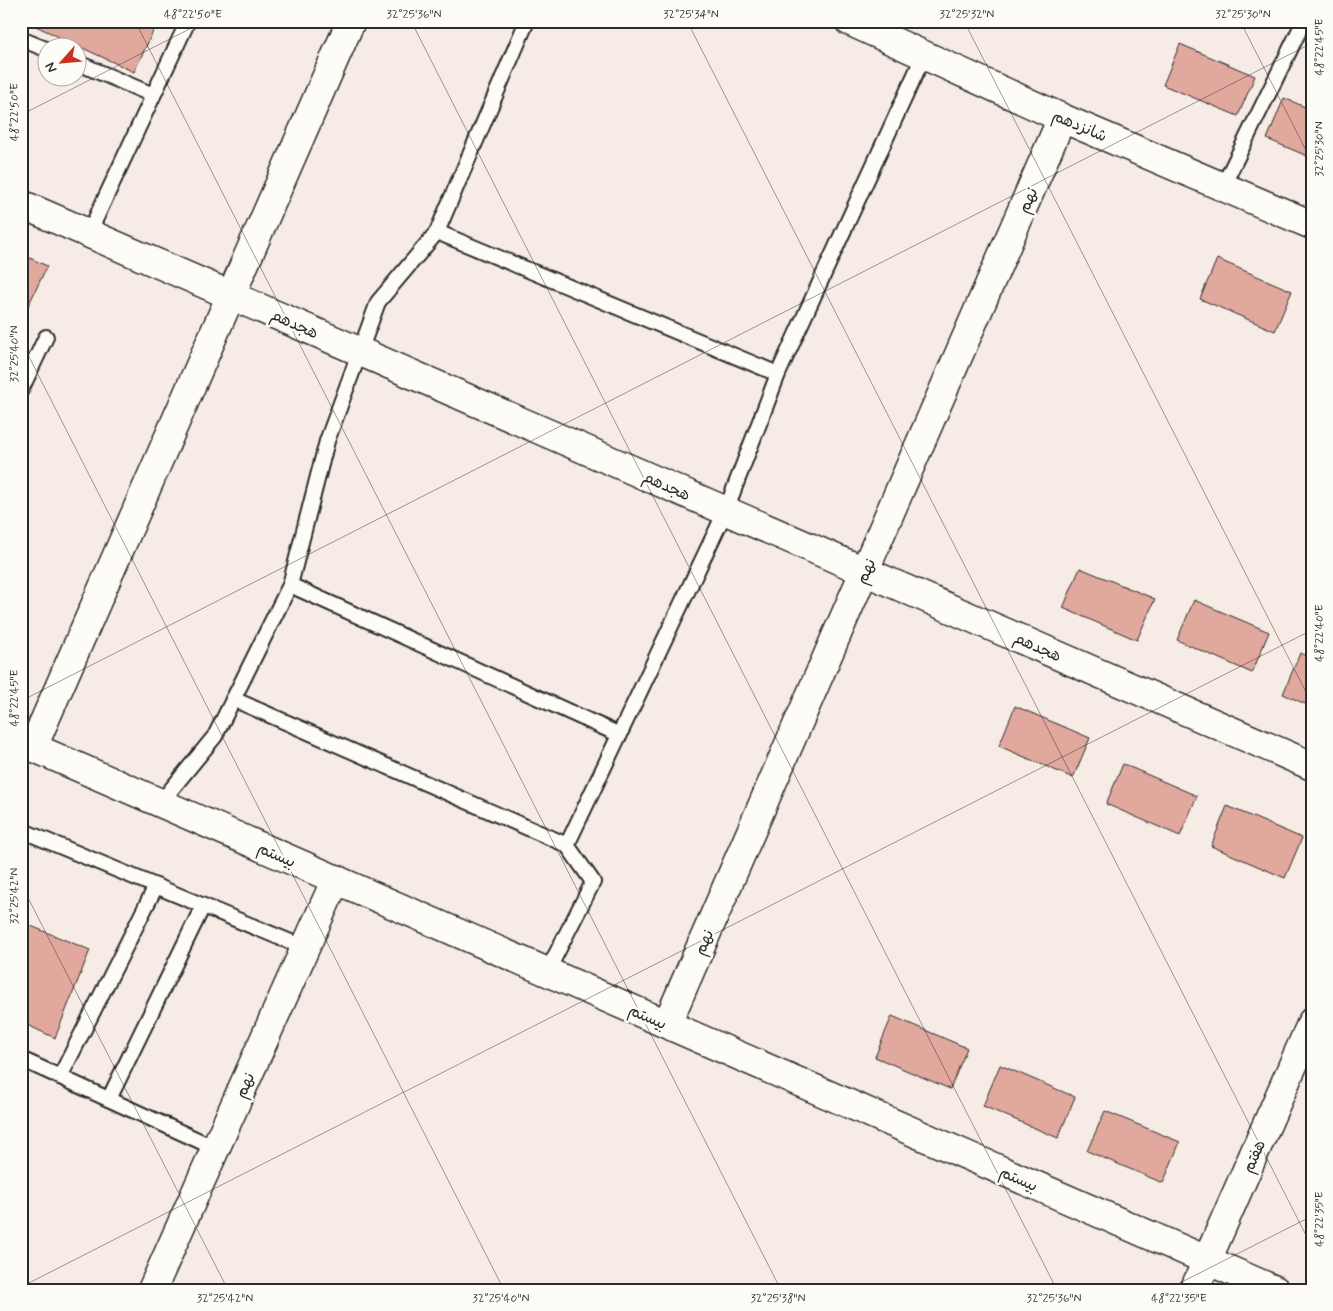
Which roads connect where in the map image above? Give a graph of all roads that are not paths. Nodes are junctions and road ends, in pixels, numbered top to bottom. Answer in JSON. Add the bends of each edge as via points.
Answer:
{"nodes":[{"id":1,"x":188,"y":21,"type":"edge"},
{"id":2,"x":351,"y":21,"type":"edge"},
{"id":3,"x":527,"y":21,"type":"edge"},
{"id":4,"x":849,"y":21,"type":"edge"},
{"id":5,"x":1304,"y":23,"type":"edge"},
{"id":6,"x":21,"y":39,"type":"edge"},
{"id":7,"x":38,"y":46,"type":"edge"},
{"id":8,"x":924,"y":55,"type":"junction"},
{"id":9,"x":88,"y":67,"type":"edge"},
{"id":10,"x":153,"y":95,"type":"junction"},
{"id":11,"x":1062,"y":118,"type":"junction"},
{"id":12,"x":1223,"y":186,"type":"junction"},
{"id":13,"x":21,"y":204,"type":"edge"},
{"id":14,"x":1312,"y":225,"type":"edge"},
{"id":15,"x":438,"y":232,"type":"junction"},
{"id":16,"x":89,"y":233,"type":"junction"},
{"id":17,"x":231,"y":295,"type":"junction"},
{"id":18,"x":46,"y":336,"type":"dead end"},
{"id":19,"x":359,"y":350,"type":"junction"},
{"id":20,"x":778,"y":374,"type":"junction"},
{"id":21,"x":21,"y":390,"type":"edge"},
{"id":22,"x":726,"y":510,"type":"junction"},
{"id":23,"x":865,"y":571,"type":"junction"},
{"id":24,"x":290,"y":585,"type":"junction"},
{"id":25,"x":233,"y":699,"type":"junction"},
{"id":26,"x":620,"y":735,"type":"junction"},
{"id":27,"x":27,"y":744,"type":"edge"},
{"id":28,"x":1312,"y":766,"type":"edge"},
{"id":29,"x":161,"y":802,"type":"junction"},
{"id":30,"x":21,"y":830,"type":"edge"},
{"id":31,"x":567,"y":845,"type":"junction"},
{"id":32,"x":336,"y":879,"type":"junction"},
{"id":33,"x":156,"y":886,"type":"junction"},
{"id":34,"x":203,"y":906,"type":"junction"},
{"id":35,"x":305,"y":948,"type":"junction"},
{"id":36,"x":547,"y":972,"type":"junction"},
{"id":37,"x":1312,"y":1022,"type":"edge"},
{"id":38,"x":667,"y":1024,"type":"junction"},
{"id":39,"x":21,"y":1059,"type":"edge"},
{"id":40,"x":60,"y":1077,"type":"junction"},
{"id":41,"x":109,"y":1100,"type":"junction"},
{"id":42,"x":216,"y":1148,"type":"junction"},
{"id":43,"x":1207,"y":1260,"type":"junction"},
{"id":44,"x":152,"y":1290,"type":"edge"},
{"id":45,"x":1194,"y":1290,"type":"edge"},
{"id":46,"x":1275,"y":1290,"type":"edge"}],
"edges":[{"from":1,"to":10,"type":"lane"},
{"from":2,"to":17,"type":"street"},
{"from":3,"to":15,"type":"lane"},
{"from":4,"to":8,"type":"street","name":"شانزدهم"},
{"from":5,"to":12,"type":"lane"},
{"from":6,"to":7,"type":"lane"},
{"from":8,"to":11,"type":"street","name":"شانزدهم"},
{"from":8,"to":20,"type":"lane"},
{"from":9,"to":10,"type":"lane"},
{"from":10,"to":16,"type":"lane"},
{"from":11,"to":12,"type":"street","name":"شانزدهم"},
{"from":11,"to":23,"type":"street","name":"نهم"},
{"from":12,"to":14,"type":"street","name":"شانزدهم"},
{"from":13,"to":16,"type":"street","name":"هجدهم"},
{"from":15,"to":19,"type":"lane","via":[[378,302]]},
{"from":15,"to":20,"type":"lane"},
{"from":16,"to":17,"type":"street","name":"هجدهم"},
{"from":17,"to":19,"type":"street","name":"هجدهم"},
{"from":17,"to":27,"type":"street"},
{"from":18,"to":21,"type":"lane"},
{"from":19,"to":22,"type":"street","name":"هجدهم"},
{"from":19,"to":24,"type":"lane","via":[[327,441]]},
{"from":20,"to":22,"type":"lane"},
{"from":22,"to":23,"type":"street","name":"هجدهم"},
{"from":22,"to":26,"type":"lane"},
{"from":23,"to":28,"type":"street","name":"هجدهم"},
{"from":23,"to":38,"type":"street","name":"نهم"},
{"from":24,"to":25,"type":"lane"},
{"from":24,"to":26,"type":"lane"},
{"from":25,"to":29,"type":"lane","via":[[215,736]]},
{"from":25,"to":31,"type":"lane"},
{"from":26,"to":31,"type":"lane"},
{"from":27,"to":29,"type":"street","name":"بیستم"},
{"from":29,"to":32,"type":"street","name":"بیستم"},
{"from":30,"to":33,"type":"lane"},
{"from":31,"to":36,"type":"lane","via":[[593,882]]},
{"from":32,"to":35,"type":"street","name":"نهم"},
{"from":32,"to":36,"type":"street","name":"بیستم"},
{"from":33,"to":34,"type":"lane"},
{"from":33,"to":40,"type":"lane"},
{"from":34,"to":35,"type":"lane"},
{"from":34,"to":41,"type":"lane"},
{"from":35,"to":42,"type":"street","name":"نهم"},
{"from":36,"to":38,"type":"street","name":"بیستم"},
{"from":37,"to":43,"type":"street","name":"هفتم"},
{"from":38,"to":43,"type":"street","name":"بیستم"},
{"from":39,"to":40,"type":"lane"},
{"from":40,"to":41,"type":"lane"},
{"from":41,"to":42,"type":"lane"},
{"from":42,"to":44,"type":"street","name":"نهم"},
{"from":43,"to":45,"type":"street","name":"هفتم"},
{"from":43,"to":46,"type":"street","name":"بیستم"}]}
